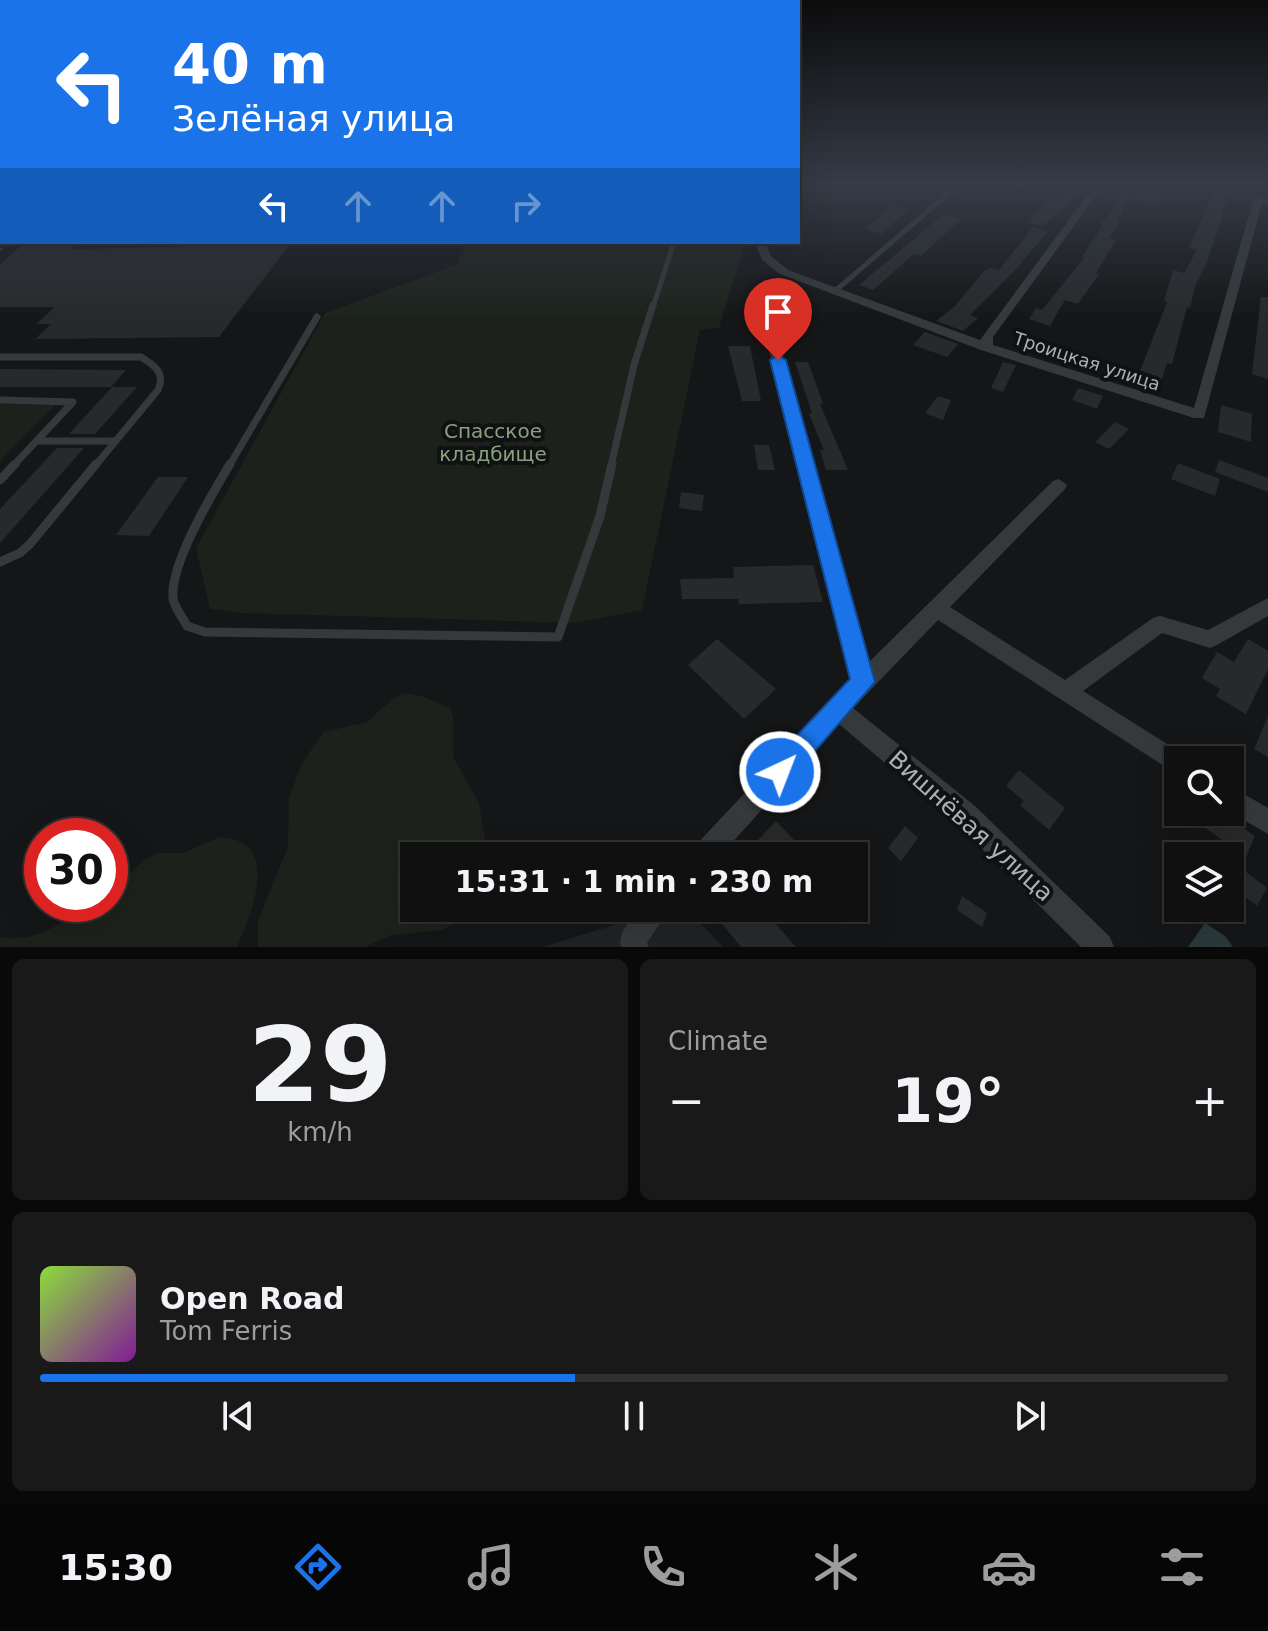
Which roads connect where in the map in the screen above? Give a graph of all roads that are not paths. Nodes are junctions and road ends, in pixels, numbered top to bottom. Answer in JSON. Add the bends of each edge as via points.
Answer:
{"nodes":[{"id":1,"x":906,"y":230,"type":"edge"},
{"id":2,"x":1066,"y":230,"type":"edge"},
{"id":3,"x":1250,"y":230,"type":"edge"},
{"id":4,"x":673,"y":244,"type":"edge"},
{"id":5,"x":761,"y":244,"type":"edge"},
{"id":6,"x":835,"y":291,"type":"junction"},
{"id":7,"x":317,"y":317,"type":"dead end"},
{"id":8,"x":770,"y":330,"type":"dead end"},
{"id":9,"x":986,"y":347,"type":"junction"},
{"id":10,"x":0,"y":357,"type":"edge"},
{"id":11,"x":0,"y":400,"type":"edge"},
{"id":12,"x":37,"y":441,"type":"junction"},
{"id":13,"x":115,"y":441,"type":"junction"},
{"id":14,"x":0,"y":480,"type":"edge"},
{"id":15,"x":1059,"y":485,"type":"dead end"},
{"id":16,"x":0,"y":562,"type":"edge"},
{"id":17,"x":1268,"y":606,"type":"edge"},
{"id":18,"x":935,"y":608,"type":"junction"},
{"id":19,"x":863,"y":682,"type":"junction"},
{"id":20,"x":1064,"y":692,"type":"junction"},
{"id":21,"x":838,"y":709,"type":"junction"},
{"id":22,"x":1164,"y":755,"type":"edge"},
{"id":23,"x":1244,"y":807,"type":"edge"},
{"id":24,"x":1268,"y":822,"type":"edge"},
{"id":25,"x":716,"y":842,"type":"edge"},
{"id":26,"x":646,"y":922,"type":"edge"},
{"id":27,"x":635,"y":947,"type":"edge"},
{"id":28,"x":1100,"y":947,"type":"edge"}],
"edges":[{"from":1,"to":6,"type":"lane"},
{"from":2,"to":9,"type":"street","via":[[987,337]]},
{"from":3,"to":9,"type":"street","name":"Троицкая улица","via":[[1199,415]]},
{"from":4,"to":7,"type":"lane","via":[[634,365],[600,516],[558,637],[205,632],[187,626],[173,600],[175,581],[201,513]]},
{"from":5,"to":6,"type":"street","name":"Троицкая улица","via":[[766,258],[784,272]]},
{"from":6,"to":9,"type":"street","name":"Троицкая улица"},
{"from":8,"to":19,"type":"street"},
{"from":10,"to":13,"type":"lane","via":[[141,357],[158,367],[162,384]]},
{"from":11,"to":12,"type":"lane","via":[[73,402]]},
{"from":12,"to":13,"type":"lane"},
{"from":12,"to":14,"type":"lane"},
{"from":13,"to":16,"type":"lane","via":[[30,544]]},
{"from":15,"to":18,"type":"street"},
{"from":17,"to":20,"type":"street","via":[[1210,639],[1160,624]]},
{"from":18,"to":19,"type":"street"},
{"from":18,"to":20,"type":"street"},
{"from":19,"to":21,"type":"street"},
{"from":20,"to":22,"type":"street"},
{"from":21,"to":25,"type":"street"},
{"from":21,"to":28,"type":"street","name":"Вишнёвая улица","via":[[966,815]]},
{"from":23,"to":24,"type":"street"},
{"from":26,"to":27,"type":"street","via":[[633,940]]}]}
